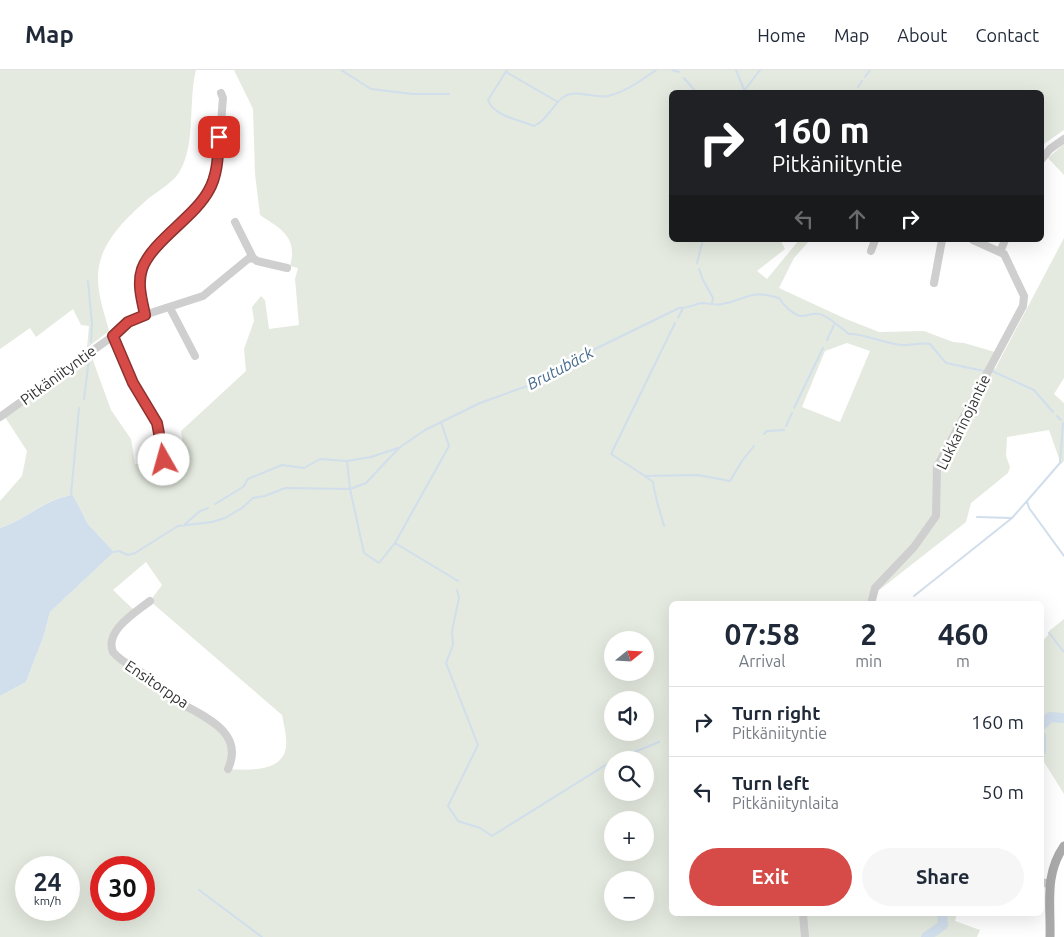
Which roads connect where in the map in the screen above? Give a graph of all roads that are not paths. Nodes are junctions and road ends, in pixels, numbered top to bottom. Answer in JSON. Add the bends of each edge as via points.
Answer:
{"nodes":[{"id":1,"x":221,"y":93,"type":"dead end"},
{"id":2,"x":1064,"y":139,"type":"edge"},
{"id":3,"x":1044,"y":156,"type":"edge"},
{"id":4,"x":235,"y":222,"type":"dead end"},
{"id":5,"x":874,"y":242,"type":"edge"},
{"id":6,"x":942,"y":242,"type":"edge"},
{"id":7,"x":978,"y":242,"type":"edge"},
{"id":8,"x":1004,"y":242,"type":"edge"},
{"id":9,"x":871,"y":251,"type":"dead end"},
{"id":10,"x":1000,"y":252,"type":"junction"},
{"id":11,"x":253,"y":258,"type":"junction"},
{"id":12,"x":286,"y":268,"type":"dead end"},
{"id":13,"x":934,"y":283,"type":"dead end"},
{"id":14,"x":170,"y":308,"type":"junction"},
{"id":15,"x":145,"y":315,"type":"junction"},
{"id":16,"x":113,"y":336,"type":"junction"},
{"id":17,"x":195,"y":356,"type":"dead end"},
{"id":18,"x":0,"y":417,"type":"edge"},
{"id":19,"x":164,"y":460,"type":"dead end"},
{"id":20,"x":150,"y":601,"type":"dead end"},
{"id":21,"x":872,"y":601,"type":"edge"},
{"id":22,"x":228,"y":769,"type":"dead end"},
{"id":23,"x":1064,"y":846,"type":"edge"},
{"id":24,"x":1045,"y":883,"type":"edge"},
{"id":25,"x":803,"y":916,"type":"edge"},
{"id":26,"x":804,"y":937,"type":"edge"},
{"id":27,"x":1050,"y":937,"type":"edge"}],
"edges":[{"from":1,"to":15,"type":"street","via":[[216,170],[212,182],[199,203],[142,269],[140,291]]},
{"from":2,"to":3,"type":"street"},
{"from":4,"to":11,"type":"street"},
{"from":5,"to":9,"type":"street"},
{"from":6,"to":13,"type":"street"},
{"from":7,"to":10,"type":"street"},
{"from":8,"to":10,"type":"street"},
{"from":10,"to":21,"type":"street","name":"Lukkarinojantie","via":[[1024,296],[1024,302],[937,467],[936,516],[914,547],[875,588]]},
{"from":11,"to":12,"type":"street"},
{"from":11,"to":14,"type":"street","name":"Pitkäniityntie","via":[[203,296]]},
{"from":14,"to":15,"type":"street","name":"Pitkäniityntie"},
{"from":14,"to":17,"type":"street"},
{"from":15,"to":16,"type":"street","name":"Pitkäniityntie","via":[[128,322]]},
{"from":16,"to":18,"type":"street","name":"Pitkäniityntie"},
{"from":16,"to":19,"type":"street","via":[[133,383],[157,423]]},
{"from":20,"to":22,"type":"street","name":"Ensitorppa","via":[[116,631],[111,646],[113,652],[171,697],[203,713],[222,730],[231,749]]},
{"from":23,"to":24,"type":"main road"},
{"from":24,"to":27,"type":"main road"},
{"from":25,"to":26,"type":"street"}]}
